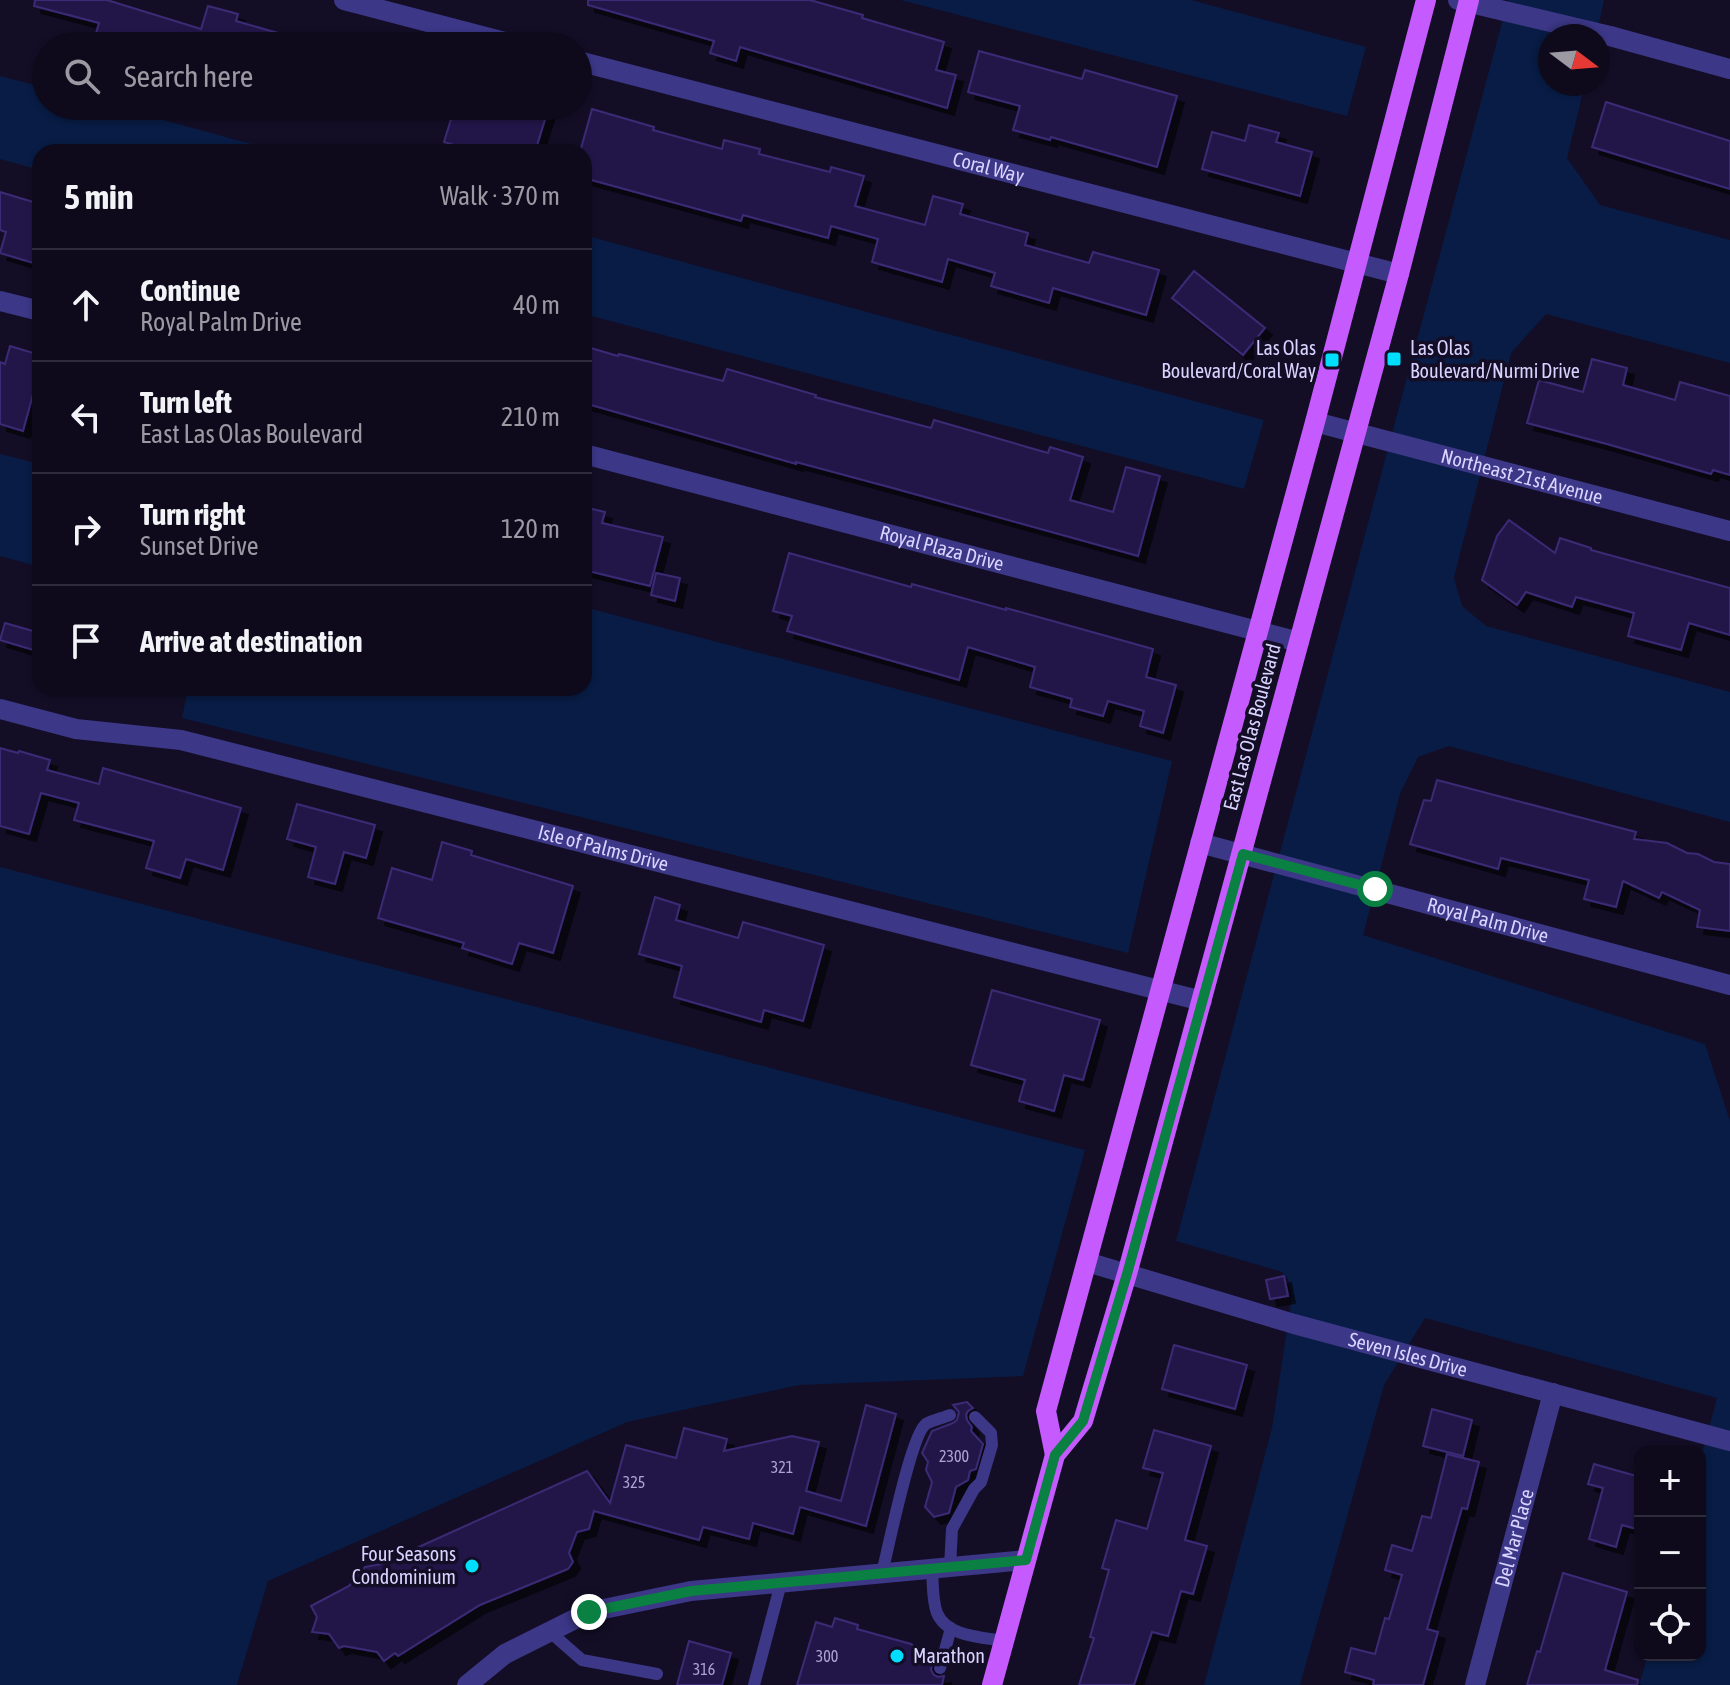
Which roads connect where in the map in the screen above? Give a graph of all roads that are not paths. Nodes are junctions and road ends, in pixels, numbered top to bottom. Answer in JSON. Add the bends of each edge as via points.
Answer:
{"nodes":[{"id":1,"x":344,"y":0,"type":"edge"},
{"id":2,"x":1426,"y":0,"type":"edge"},
{"id":3,"x":1465,"y":1,"type":"edge"},
{"id":4,"x":466,"y":32,"type":"edge"},
{"id":5,"x":592,"y":65,"type":"edge"},
{"id":6,"x":1730,"y":69,"type":"edge"},
{"id":7,"x":1357,"y":264,"type":"junction"},
{"id":8,"x":1399,"y":274,"type":"junction"},
{"id":9,"x":0,"y":301,"type":"edge"},
{"id":10,"x":32,"y":309,"type":"edge"},
{"id":11,"x":1315,"y":422,"type":"junction"},
{"id":12,"x":1356,"y":432,"type":"junction"},
{"id":13,"x":592,"y":456,"type":"edge"},
{"id":14,"x":1730,"y":531,"type":"edge"},
{"id":15,"x":1258,"y":630,"type":"junction"},
{"id":16,"x":1299,"y":642,"type":"junction"},
{"id":17,"x":0,"y":709,"type":"edge"},
{"id":18,"x":1200,"y":843,"type":"junction"},
{"id":19,"x":1243,"y":854,"type":"junction"},
{"id":20,"x":1730,"y":985,"type":"edge"},
{"id":21,"x":1161,"y":990,"type":"junction"},
{"id":22,"x":1202,"y":1001,"type":"junction"},
{"id":23,"x":1087,"y":1262,"type":"junction"},
{"id":24,"x":1127,"y":1274,"type":"junction"},
{"id":25,"x":1553,"y":1393,"type":"junction"},
{"id":26,"x":950,"y":1415,"type":"dead end"},
{"id":27,"x":975,"y":1417,"type":"dead end"},
{"id":28,"x":1730,"y":1441,"type":"edge"},
{"id":29,"x":1055,"y":1455,"type":"junction"},
{"id":30,"x":1026,"y":1560,"type":"junction"},
{"id":31,"x":941,"y":1568,"type":"junction"},
{"id":32,"x":882,"y":1573,"type":"junction"},
{"id":33,"x":781,"y":1583,"type":"junction"},
{"id":34,"x":951,"y":1628,"type":"junction"},
{"id":35,"x":550,"y":1632,"type":"junction"},
{"id":36,"x":1004,"y":1641,"type":"junction"},
{"id":37,"x":940,"y":1668,"type":"dead end"},
{"id":38,"x":657,"y":1674,"type":"dead end"},
{"id":39,"x":467,"y":1685,"type":"edge"},
{"id":40,"x":754,"y":1685,"type":"edge"},
{"id":41,"x":992,"y":1685,"type":"edge"},
{"id":42,"x":1475,"y":1685,"type":"edge"}],
"edges":[{"from":1,"to":4,"type":"street"},
{"from":2,"to":7,"type":"main road","name":"East Las Olas Boulevard"},
{"from":3,"to":6,"type":"street"},
{"from":3,"to":8,"type":"main road","name":"East Las Olas Boulevard"},
{"from":5,"to":7,"type":"street","name":"Coral Way"},
{"from":7,"to":8,"type":"street","name":"Coral Way"},
{"from":7,"to":11,"type":"main road","name":"East Las Olas Boulevard"},
{"from":8,"to":12,"type":"main road","name":"East Las Olas Boulevard"},
{"from":9,"to":10,"type":"street"},
{"from":11,"to":12,"type":"street","name":"Northeast 21st Avenue"},
{"from":11,"to":15,"type":"main road","name":"East Las Olas Boulevard"},
{"from":12,"to":14,"type":"street","name":"Northeast 21st Avenue"},
{"from":12,"to":16,"type":"main road","name":"East Las Olas Boulevard"},
{"from":13,"to":15,"type":"street","name":"Royal Plaza Drive"},
{"from":15,"to":16,"type":"street","name":"Royal Plaza Drive"},
{"from":15,"to":18,"type":"main road","name":"East Las Olas Boulevard"},
{"from":16,"to":19,"type":"main road","name":"East Las Olas Boulevard"},
{"from":17,"to":21,"type":"street","name":"Isle of Palms Drive","via":[[76,729],[181,740]]},
{"from":18,"to":19,"type":"street","name":"Royal Palm Drive"},
{"from":18,"to":21,"type":"main road","name":"East Las Olas Boulevard"},
{"from":19,"to":20,"type":"street","name":"Royal Palm Drive"},
{"from":19,"to":22,"type":"main road","name":"East Las Olas Boulevard"},
{"from":21,"to":22,"type":"street","name":"Isle of Palms Drive"},
{"from":21,"to":23,"type":"main road","name":"East Las Olas Boulevard"},
{"from":22,"to":24,"type":"main road","name":"East Las Olas Boulevard"},
{"from":23,"to":24,"type":"street","name":"Seven Isles Drive"},
{"from":23,"to":29,"type":"main road","name":"East Las Olas Boulevard","via":[[1046,1411]]},
{"from":24,"to":25,"type":"street","name":"Seven Isles Drive"},
{"from":24,"to":29,"type":"main road","name":"East Las Olas Boulevard","via":[[1083,1421]]},
{"from":25,"to":28,"type":"street","name":"Seven Isles Drive"},
{"from":25,"to":42,"type":"street","name":"Del Mar Place"},
{"from":26,"to":32,"type":"lane","via":[[919,1432]]},
{"from":27,"to":31,"type":"lane","via":[[991,1433],[992,1445],[981,1482],[952,1529]]},
{"from":29,"to":30,"type":"main road","name":"East Las Olas Boulevard"},
{"from":30,"to":31,"type":"street"},
{"from":30,"to":36,"type":"main road","name":"East Las Olas Boulevard"},
{"from":31,"to":32,"type":"street"},
{"from":31,"to":34,"type":"lane","via":[[936,1611]]},
{"from":32,"to":33,"type":"street"},
{"from":33,"to":35,"type":"street","via":[[691,1591],[589,1612]]},
{"from":33,"to":40,"type":"lane"},
{"from":34,"to":36,"type":"lane"},
{"from":34,"to":37,"type":"lane"},
{"from":35,"to":38,"type":"lane","via":[[582,1660]]},
{"from":35,"to":39,"type":"street","via":[[505,1654]]},
{"from":36,"to":41,"type":"main road","name":"East Las Olas Boulevard"}]}
